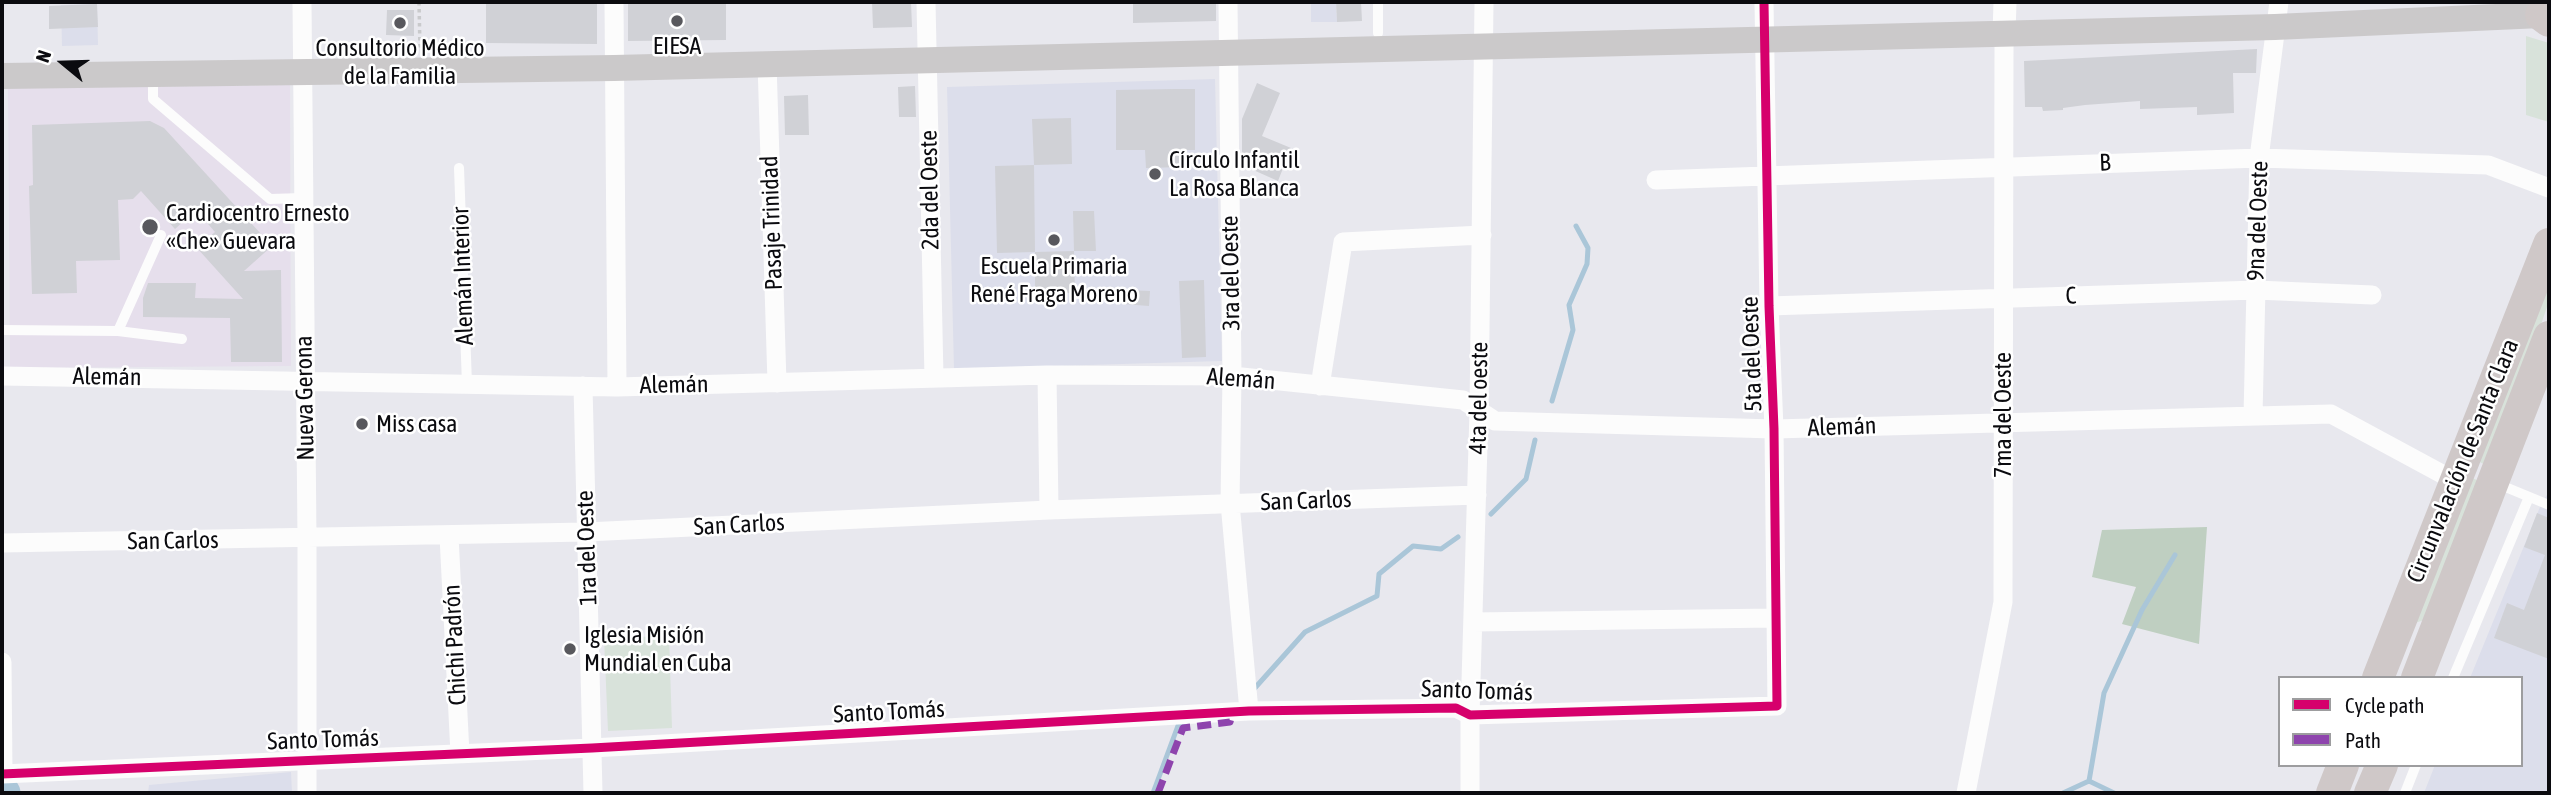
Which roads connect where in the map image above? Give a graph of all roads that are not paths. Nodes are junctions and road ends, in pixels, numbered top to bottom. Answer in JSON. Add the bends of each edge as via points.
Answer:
{"nodes":[{"id":1,"x":302,"y":2,"type":"edge"},
{"id":2,"x":614,"y":2,"type":"edge"},
{"id":3,"x":926,"y":2,"type":"edge"},
{"id":4,"x":1228,"y":2,"type":"edge"},
{"id":5,"x":1378,"y":2,"type":"edge"},
{"id":6,"x":1484,"y":2,"type":"edge"},
{"id":7,"x":2433,"y":2,"type":"edge"},
{"id":8,"x":2277,"y":13,"type":"edge"},
{"id":9,"x":2004,"y":17,"type":"edge"},
{"id":10,"x":2546,"y":18,"type":"edge"},
{"id":11,"x":1764,"y":21,"type":"edge"},
{"id":12,"x":1378,"y":33,"type":"junction"},
{"id":13,"x":1484,"y":39,"type":"junction"},
{"id":14,"x":1228,"y":45,"type":"junction"},
{"id":15,"x":927,"y":54,"type":"junction"},
{"id":16,"x":2,"y":60,"type":"edge"},
{"id":17,"x":614,"y":62,"type":"junction"},
{"id":18,"x":767,"y":63,"type":"junction"},
{"id":19,"x":302,"y":66,"type":"junction"},
{"id":20,"x":153,"y":74,"type":"junction"},
{"id":21,"x":2,"y":76,"type":"edge"},
{"id":22,"x":2259,"y":158,"type":"junction"},
{"id":23,"x":2004,"y":166,"type":"junction"},
{"id":24,"x":459,"y":168,"type":"dead end"},
{"id":25,"x":1767,"y":176,"type":"junction"},
{"id":26,"x":1656,"y":180,"type":"dead end"},
{"id":27,"x":2549,"y":188,"type":"edge"},
{"id":28,"x":303,"y":198,"type":"junction"},
{"id":29,"x":161,"y":235,"type":"dead end"},
{"id":30,"x":1482,"y":235,"type":"junction"},
{"id":31,"x":2549,"y":244,"type":"edge"},
{"id":32,"x":2256,"y":290,"type":"junction"},
{"id":33,"x":2372,"y":295,"type":"dead end"},
{"id":34,"x":2004,"y":298,"type":"junction"},
{"id":35,"x":1769,"y":306,"type":"junction"},
{"id":36,"x":2,"y":330,"type":"edge"},
{"id":37,"x":118,"y":331,"type":"junction"},
{"id":38,"x":2549,"y":337,"type":"edge"},
{"id":39,"x":181,"y":340,"type":"dead end"},
{"id":40,"x":1047,"y":375,"type":"junction"},
{"id":41,"x":2,"y":376,"type":"edge"},
{"id":42,"x":1232,"y":376,"type":"junction"},
{"id":43,"x":934,"y":378,"type":"junction"},
{"id":44,"x":305,"y":381,"type":"junction"},
{"id":45,"x":777,"y":383,"type":"junction"},
{"id":46,"x":467,"y":384,"type":"junction"},
{"id":47,"x":583,"y":386,"type":"junction"},
{"id":48,"x":1320,"y":386,"type":"junction"},
{"id":49,"x":617,"y":387,"type":"junction"},
{"id":50,"x":1479,"y":411,"type":"junction"},
{"id":51,"x":2253,"y":415,"type":"junction"},
{"id":52,"x":2003,"y":423,"type":"junction"},
{"id":53,"x":1774,"y":429,"type":"junction"},
{"id":54,"x":2455,"y":481,"type":"junction"},
{"id":55,"x":2494,"y":482,"type":"junction"},
{"id":56,"x":1477,"y":495,"type":"junction"},
{"id":57,"x":2529,"y":497,"type":"junction"},
{"id":58,"x":1230,"y":503,"type":"junction"},
{"id":59,"x":2549,"y":505,"type":"edge"},
{"id":60,"x":1049,"y":510,"type":"junction"},
{"id":61,"x":586,"y":532,"type":"junction"},
{"id":62,"x":449,"y":536,"type":"junction"},
{"id":63,"x":307,"y":539,"type":"junction"},
{"id":64,"x":2,"y":543,"type":"edge"},
{"id":65,"x":1775,"y":618,"type":"junction"},
{"id":66,"x":1473,"y":622,"type":"junction"},
{"id":67,"x":2,"y":662,"type":"edge"},
{"id":68,"x":2379,"y":676,"type":"edge"},
{"id":69,"x":2418,"y":676,"type":"edge"},
{"id":70,"x":2454,"y":676,"type":"edge"},
{"id":71,"x":1777,"y":706,"type":"joint"},
{"id":72,"x":1249,"y":711,"type":"junction"},
{"id":73,"x":1470,"y":715,"type":"junction"},
{"id":74,"x":592,"y":748,"type":"junction"},
{"id":75,"x":460,"y":754,"type":"junction"},
{"id":76,"x":305,"y":760,"type":"junction"},
{"id":77,"x":2342,"y":767,"type":"edge"},
{"id":78,"x":2415,"y":767,"type":"edge"},
{"id":79,"x":2,"y":774,"type":"edge"},
{"id":80,"x":307,"y":793,"type":"edge"},
{"id":81,"x":593,"y":793,"type":"edge"},
{"id":82,"x":1470,"y":793,"type":"edge"},
{"id":83,"x":1966,"y":793,"type":"edge"},
{"id":84,"x":2332,"y":793,"type":"edge"},
{"id":85,"x":2404,"y":793,"type":"edge"}],
"edges":[{"from":1,"to":19,"type":"street","name":"Nueva Gerona"},
{"from":2,"to":17,"type":"street"},
{"from":3,"to":15,"type":"street","name":"2da del Oeste"},
{"from":4,"to":14,"type":"street","name":"3ra del Oeste"},
{"from":5,"to":12,"type":"lane"},
{"from":6,"to":13,"type":"street","name":"4ta del oeste"},
{"from":7,"to":8,"type":"main road"},
{"from":8,"to":9,"type":"main road"},
{"from":8,"to":10,"type":"main road"},
{"from":8,"to":22,"type":"street","name":"9na del Oeste"},
{"from":9,"to":11,"type":"main road"},
{"from":9,"to":23,"type":"street","name":"7ma del Oeste"},
{"from":11,"to":13,"type":"main road"},
{"from":11,"to":25,"type":"street","name":"5ta del Oeste"},
{"from":12,"to":13,"type":"main road"},
{"from":12,"to":14,"type":"main road"},
{"from":13,"to":14,"type":"main road"},
{"from":13,"to":30,"type":"street","name":"4ta del oeste"},
{"from":14,"to":15,"type":"main road"},
{"from":14,"to":42,"type":"street","name":"3ra del Oeste"},
{"from":15,"to":17,"type":"main road"},
{"from":15,"to":18,"type":"main road"},
{"from":15,"to":43,"type":"street","name":"2da del Oeste"},
{"from":16,"to":19,"type":"main road"},
{"from":17,"to":18,"type":"main road"},
{"from":17,"to":19,"type":"main road"},
{"from":17,"to":19,"type":"main road","via":[[420,58]]},
{"from":17,"to":49,"type":"street"},
{"from":18,"to":45,"type":"street","name":"Pasaje Trinidad"},
{"from":19,"to":20,"type":"main road"},
{"from":19,"to":28,"type":"street","name":"Nueva Gerona"},
{"from":20,"to":21,"type":"main road"},
{"from":20,"to":28,"type":"lane","via":[[153,99],[271,199]]},
{"from":22,"to":23,"type":"street","name":"B"},
{"from":22,"to":27,"type":"street","name":"B","via":[[2488,165]]},
{"from":22,"to":32,"type":"street","name":"9na del Oeste"},
{"from":23,"to":25,"type":"street","name":"B"},
{"from":23,"to":34,"type":"street","name":"7ma del Oeste"},
{"from":24,"to":46,"type":"lane","name":"Alemán Interior"},
{"from":25,"to":26,"type":"street","name":"B"},
{"from":25,"to":35,"type":"street","name":"5ta del Oeste"},
{"from":28,"to":44,"type":"street","name":"Nueva Gerona"},
{"from":29,"to":37,"type":"lane"},
{"from":30,"to":48,"type":"street","via":[[1343,242]]},
{"from":30,"to":50,"type":"street","name":"4ta del oeste"},
{"from":31,"to":54,"type":"highway","name":"Circunvalación de Santa Clara"},
{"from":32,"to":33,"type":"street","name":"C"},
{"from":32,"to":34,"type":"street","name":"C"},
{"from":32,"to":51,"type":"street","name":"9na del Oeste"},
{"from":34,"to":35,"type":"street","name":"C"},
{"from":34,"to":52,"type":"street","name":"7ma del Oeste"},
{"from":35,"to":53,"type":"street","name":"5ta del Oeste"},
{"from":36,"to":37,"type":"lane"},
{"from":37,"to":39,"type":"lane"},
{"from":38,"to":55,"type":"highway","name":"Circunvalación de Santa Clara"},
{"from":40,"to":42,"type":"street","name":"Alemán"},
{"from":40,"to":43,"type":"street","name":"Alemán"},
{"from":40,"to":60,"type":"street"},
{"from":41,"to":44,"type":"street","name":"Alemán"},
{"from":42,"to":48,"type":"street","name":"Alemán"},
{"from":42,"to":58,"type":"street","name":"3ra del Oeste"},
{"from":43,"to":45,"type":"street","name":"Alemán"},
{"from":44,"to":46,"type":"street","name":"Alemán"},
{"from":44,"to":63,"type":"street","name":"Nueva Gerona"},
{"from":45,"to":49,"type":"street","name":"Alemán"},
{"from":46,"to":47,"type":"street","name":"Alemán"},
{"from":47,"to":49,"type":"street","name":"Alemán"},
{"from":47,"to":61,"type":"street","name":"1ra del Oeste"},
{"from":48,"to":50,"type":"street","name":"Alemán","via":[[1463,400]]},
{"from":50,"to":53,"type":"street","name":"Alemán","via":[[1495,421]]},
{"from":50,"to":56,"type":"street","name":"4ta del oeste"},
{"from":51,"to":52,"type":"street","name":"Alemán"},
{"from":51,"to":54,"type":"street","name":"Alemán","via":[[2332,414]]},
{"from":52,"to":53,"type":"street","name":"Alemán"},
{"from":52,"to":83,"type":"street","name":"7ma del Oeste","via":[[2003,602]]},
{"from":53,"to":65,"type":"street","name":"5ta del Oeste"},
{"from":54,"to":68,"type":"highway","name":"Circunvalación de Santa Clara"},
{"from":55,"to":57,"type":"lane"},
{"from":55,"to":69,"type":"highway","name":"Circunvalación de Santa Clara"},
{"from":56,"to":58,"type":"street","name":"San Carlos"},
{"from":56,"to":66,"type":"street","name":"4ta del oeste"},
{"from":57,"to":59,"type":"lane"},
{"from":57,"to":70,"type":"lane"},
{"from":58,"to":60,"type":"street","name":"San Carlos"},
{"from":58,"to":72,"type":"street","name":"3ra del Oeste"},
{"from":60,"to":61,"type":"street","name":"San Carlos"},
{"from":61,"to":62,"type":"street","name":"San Carlos"},
{"from":61,"to":74,"type":"street","name":"1ra del Oeste"},
{"from":62,"to":63,"type":"street","name":"San Carlos"},
{"from":62,"to":75,"type":"street","name":"Chichi Padrón"},
{"from":63,"to":64,"type":"street","name":"San Carlos"},
{"from":63,"to":76,"type":"street","name":"Nueva Gerona"},
{"from":65,"to":66,"type":"street"},
{"from":65,"to":71,"type":"street","name":"5ta del Oeste"},
{"from":66,"to":73,"type":"street","name":"4ta del oeste"},
{"from":67,"to":79,"type":"street"},
{"from":71,"to":73,"type":"street","name":"Santo Tomás"},
{"from":72,"to":73,"type":"street","name":"Santo Tomás","via":[[1456,708]]},
{"from":72,"to":74,"type":"street","name":"Santo Tomás"},
{"from":73,"to":82,"type":"street","name":"4ta del oeste"},
{"from":74,"to":75,"type":"street","name":"Santo Tomás"},
{"from":74,"to":81,"type":"street","name":"1ra del Oeste"},
{"from":75,"to":76,"type":"street","name":"Santo Tomás"},
{"from":76,"to":79,"type":"street","name":"Santo Tomás"},
{"from":76,"to":80,"type":"street","name":"Nueva Gerona"},
{"from":77,"to":84,"type":"highway"},
{"from":78,"to":85,"type":"lane"}]}
